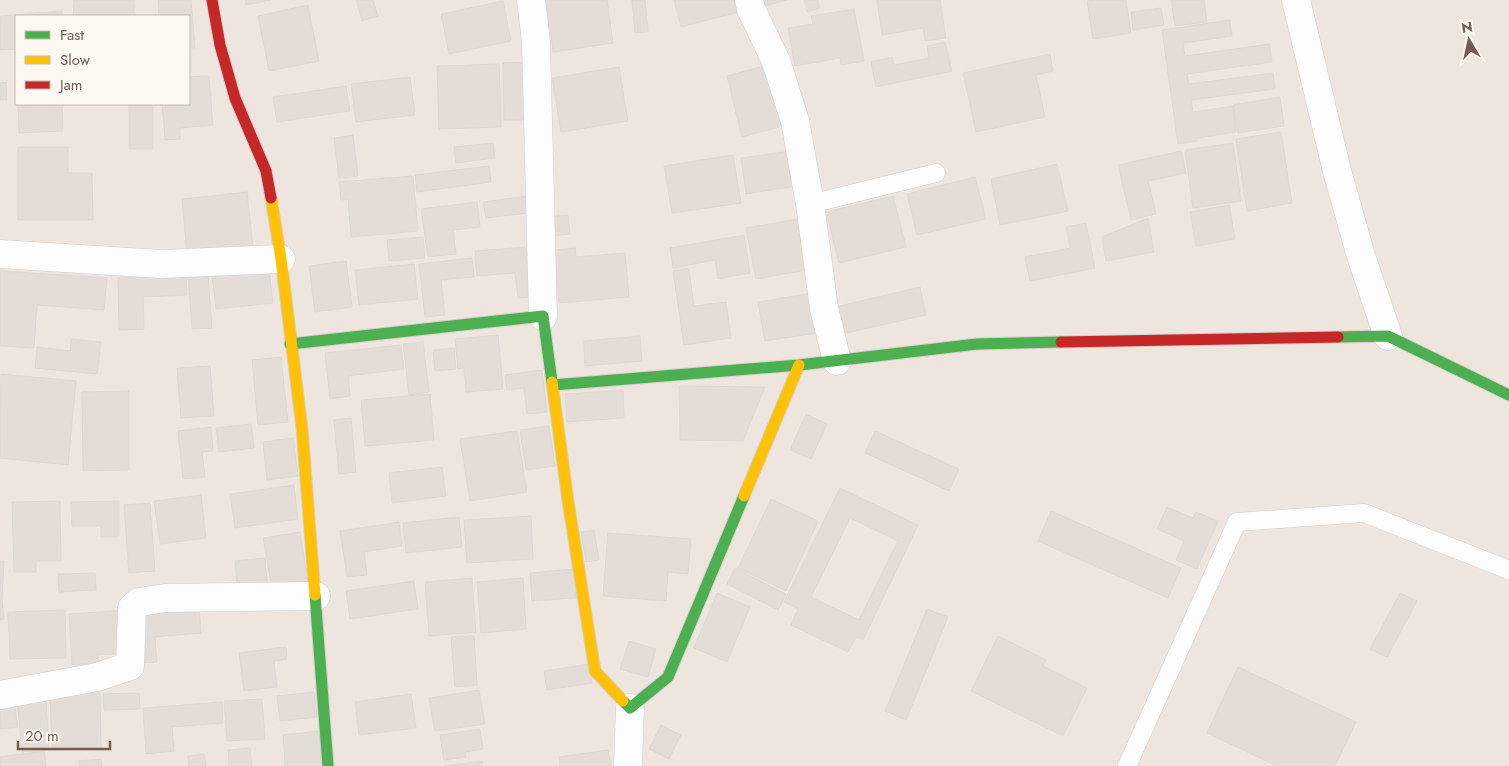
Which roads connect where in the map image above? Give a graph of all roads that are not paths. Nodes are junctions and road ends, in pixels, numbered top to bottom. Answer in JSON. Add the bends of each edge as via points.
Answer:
{"nodes":[{"id":1,"x":212,"y":0,"type":"edge"},
{"id":2,"x":531,"y":0,"type":"edge"},
{"id":3,"x":749,"y":0,"type":"edge"},
{"id":4,"x":1296,"y":0,"type":"edge"},
{"id":5,"x":936,"y":172,"type":"dead end"},
{"id":6,"x":810,"y":204,"type":"junction"},
{"id":7,"x":0,"y":254,"type":"edge"},
{"id":8,"x":281,"y":259,"type":"junction"},
{"id":9,"x":543,"y":316,"type":"junction"},
{"id":10,"x":1388,"y":336,"type":"junction"},
{"id":11,"x":290,"y":344,"type":"junction"},
{"id":12,"x":837,"y":361,"type":"junction"},
{"id":13,"x":799,"y":365,"type":"junction"},
{"id":14,"x":553,"y":385,"type":"junction"},
{"id":15,"x":1509,"y":395,"type":"edge"},
{"id":16,"x":1509,"y":570,"type":"edge"},
{"id":17,"x":316,"y":596,"type":"junction"},
{"id":18,"x":0,"y":695,"type":"edge"},
{"id":19,"x":630,"y":708,"type":"junction"},
{"id":20,"x":328,"y":766,"type":"edge"},
{"id":21,"x":628,"y":766,"type":"edge"},
{"id":22,"x":1127,"y":766,"type":"edge"}],
"edges":[{"from":1,"to":8,"type":"street","via":[[235,98],[266,171]]},
{"from":2,"to":9,"type":"street","via":[[536,42]]},
{"from":3,"to":6,"type":"street","via":[[776,61],[795,121]]},
{"from":4,"to":10,"type":"street","via":[[1337,171]]},
{"from":5,"to":6,"type":"lane"},
{"from":6,"to":12,"type":"street","via":[[824,308]]},
{"from":7,"to":8,"type":"street","via":[[161,264]]},
{"from":8,"to":11,"type":"street"},
{"from":9,"to":11,"type":"street"},
{"from":9,"to":14,"type":"street"},
{"from":10,"to":12,"type":"street","via":[[977,344]]},
{"from":10,"to":15,"type":"street"},
{"from":11,"to":17,"type":"street","via":[[302,428]]},
{"from":12,"to":13,"type":"street"},
{"from":13,"to":14,"type":"street"},
{"from":13,"to":19,"type":"street","via":[[668,677]]},
{"from":14,"to":19,"type":"street","via":[[595,671]]},
{"from":16,"to":22,"type":"lane","via":[[1364,513],[1237,522]]},
{"from":17,"to":18,"type":"street","via":[[165,598],[139,602],[132,608],[130,666],[97,677]]},
{"from":17,"to":20,"type":"street"},
{"from":19,"to":21,"type":"street"}]}
